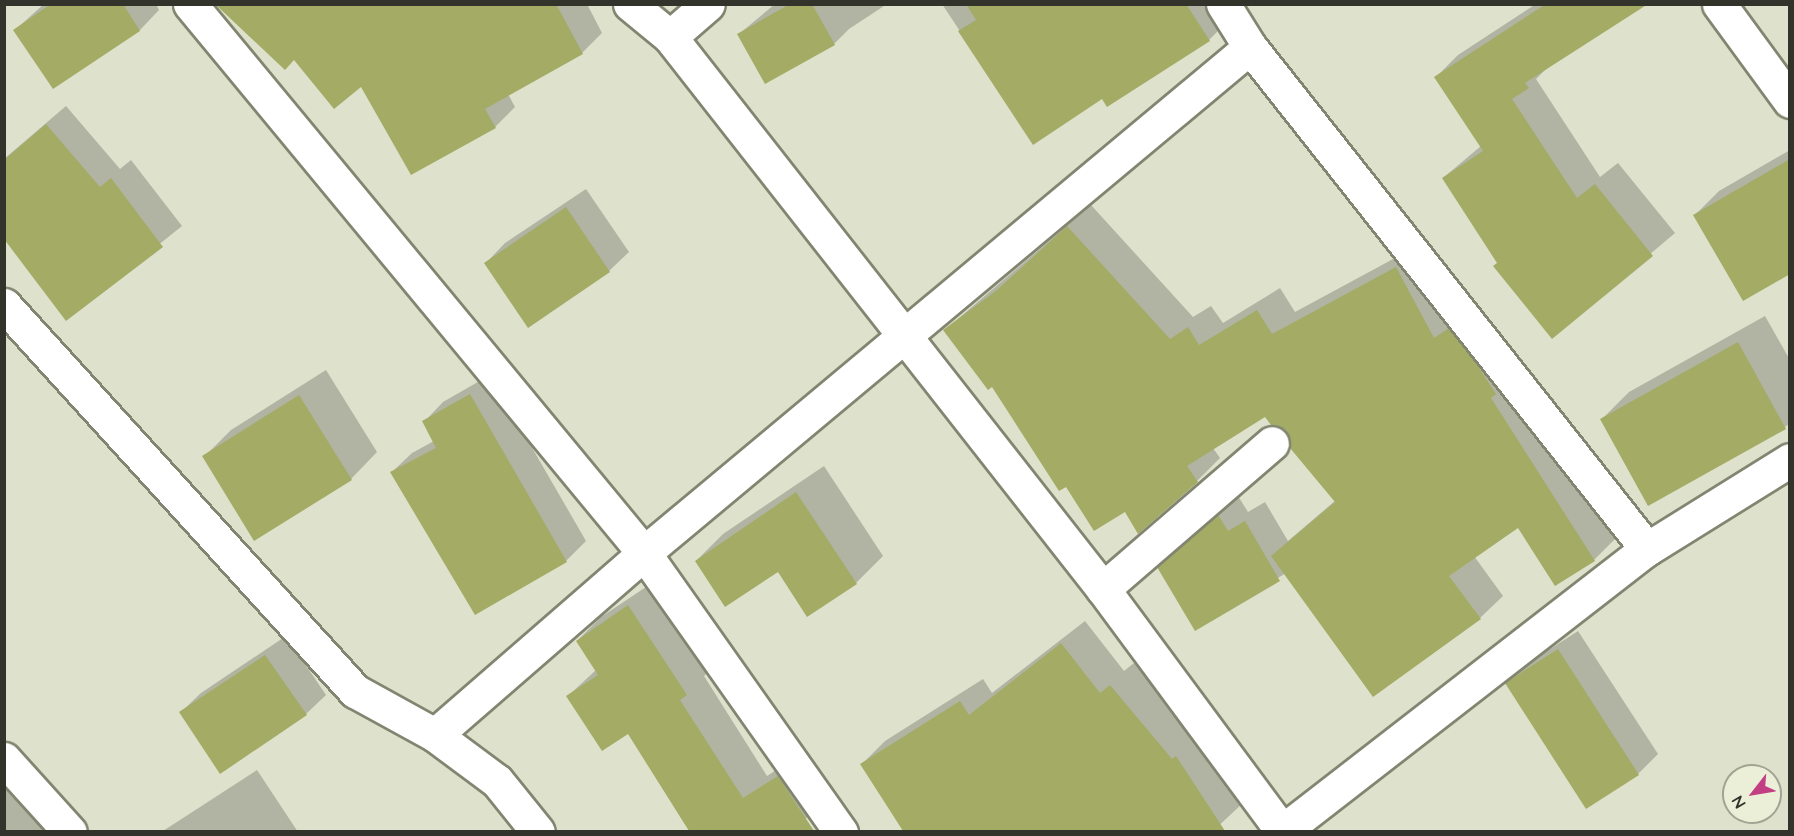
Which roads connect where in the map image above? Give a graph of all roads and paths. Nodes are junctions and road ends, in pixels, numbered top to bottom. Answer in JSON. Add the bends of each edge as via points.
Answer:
{"nodes":[{"id":1,"x":190,"y":4,"type":"edge"},
{"id":2,"x":630,"y":4,"type":"edge"},
{"id":3,"x":708,"y":4,"type":"edge"},
{"id":4,"x":1223,"y":4,"type":"edge"},
{"id":5,"x":1719,"y":4,"type":"edge"},
{"id":6,"x":670,"y":36,"type":"junction"},
{"id":7,"x":1250,"y":47,"type":"junction"},
{"id":8,"x":1790,"y":101,"type":"edge"},
{"id":9,"x":4,"y":304,"type":"edge"},
{"id":10,"x":904,"y":337,"type":"junction"},
{"id":11,"x":1272,"y":443,"type":"dead end"},
{"id":12,"x":1790,"y":460,"type":"edge"},
{"id":13,"x":1647,"y":549,"type":"junction"},
{"id":14,"x":644,"y":553,"type":"junction"},
{"id":15,"x":1103,"y":589,"type":"junction"},
{"id":16,"x":435,"y":735,"type":"junction"},
{"id":17,"x":4,"y":759,"type":"edge"},
{"id":18,"x":69,"y":831,"type":"edge"},
{"id":19,"x":538,"y":831,"type":"edge"},
{"id":20,"x":841,"y":831,"type":"edge"}],
"edges":[{"from":1,"to":14,"type":"street"},
{"from":2,"to":6,"type":"street"},
{"from":3,"to":6,"type":"street"},
{"from":4,"to":7,"type":"street"},
{"from":5,"to":8,"type":"street"},
{"from":6,"to":10,"type":"street"},
{"from":7,"to":10,"type":"street"},
{"from":7,"to":13,"type":"street"},
{"from":9,"to":16,"type":"street","via":[[355,691]]},
{"from":10,"to":14,"type":"street"},
{"from":10,"to":15,"type":"street"},
{"from":11,"to":15,"type":"street"},
{"from":12,"to":13,"type":"street"},
{"from":13,"to":15,"type":"street","via":[[1283,831]]},
{"from":14,"to":16,"type":"street"},
{"from":14,"to":20,"type":"street"},
{"from":16,"to":19,"type":"street","via":[[497,781]]},
{"from":17,"to":18,"type":"street"}]}
